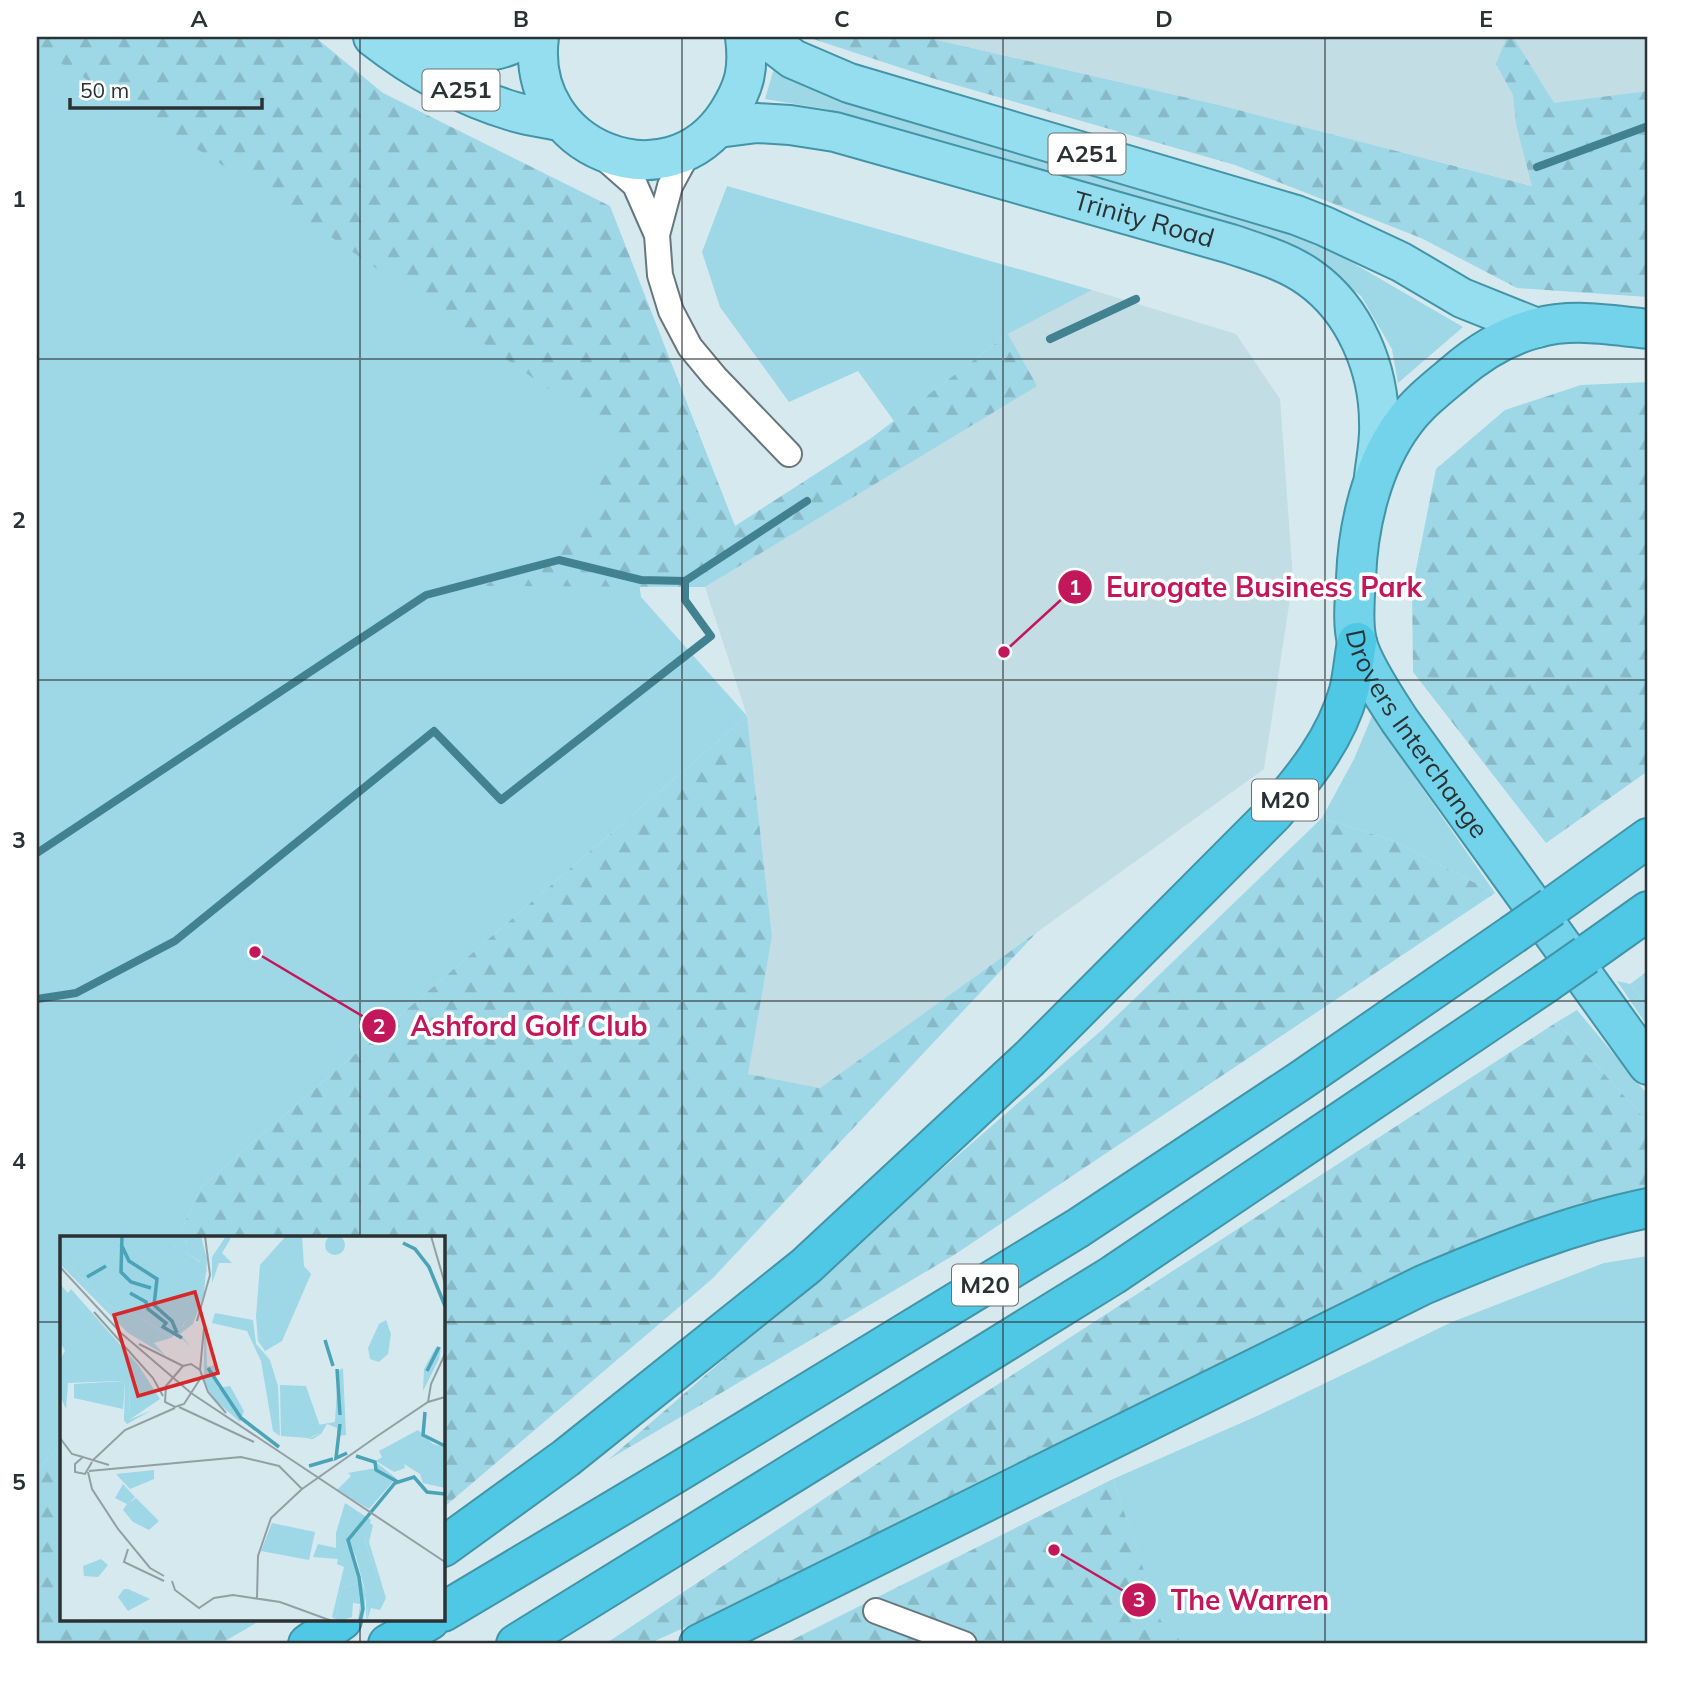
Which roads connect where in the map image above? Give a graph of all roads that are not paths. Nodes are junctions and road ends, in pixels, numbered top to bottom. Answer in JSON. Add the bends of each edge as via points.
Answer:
{"nodes":[{"id":1,"x":373,"y":37,"type":"edge"},
{"id":2,"x":394,"y":37,"type":"edge"},
{"id":3,"x":525,"y":37,"type":"edge"},
{"id":4,"x":539,"y":37,"type":"edge"},
{"id":5,"x":746,"y":37,"type":"edge"},
{"id":6,"x":764,"y":37,"type":"edge"},
{"id":7,"x":561,"y":121,"type":"junction"},
{"id":8,"x":704,"y":139,"type":"junction"},
{"id":9,"x":593,"y":148,"type":"junction"},
{"id":10,"x":657,"y":235,"type":"junction"},
{"id":11,"x":1537,"y":328,"type":"junction"},
{"id":12,"x":1648,"y":329,"type":"edge"},
{"id":13,"x":789,"y":454,"type":"dead end"},
{"id":14,"x":1374,"y":479,"type":"junction"},
{"id":15,"x":1357,"y":642,"type":"junction"},
{"id":16,"x":1648,"y":838,"type":"edge"},
{"id":17,"x":1648,"y":911,"type":"edge"},
{"id":18,"x":1648,"y":1065,"type":"edge"},
{"id":19,"x":1648,"y":1208,"type":"edge"},
{"id":20,"x":444,"y":1546,"type":"edge"},
{"id":21,"x":444,"y":1611,"type":"edge"},
{"id":22,"x":876,"y":1611,"type":"dead end"},
{"id":23,"x":339,"y":1622,"type":"edge"},
{"id":24,"x":426,"y":1622,"type":"edge"},
{"id":25,"x":308,"y":1644,"type":"edge"},
{"id":26,"x":388,"y":1644,"type":"edge"},
{"id":27,"x":516,"y":1644,"type":"edge"},
{"id":28,"x":699,"y":1644,"type":"edge"},
{"id":29,"x":964,"y":1644,"type":"edge"}],
"edges":[{"from":1,"to":7,"type":"main road","name":"Trinity Road","number":"A251","via":[[406,62],[457,89],[512,111]]},
{"from":2,"to":3,"type":"main road","number":"A251","via":[[425,48],[471,51],[499,49]]},
{"from":4,"to":7,"type":"main road","name":"Trinity Road","number":"A251","via":[[536,57],[541,87]]},
{"from":5,"to":8,"type":"main road","via":[[748,61],[742,91]]},
{"from":6,"to":11,"type":"main road","name":"Trinity Road","number":"A251","via":[[793,59],[849,83],[1296,215],[1401,262],[1462,298]]},
{"from":7,"to":9,"type":"main road","name":"Trinity Road","number":"A251"},
{"from":8,"to":9,"type":"main road","name":"Trinity Road","number":"A251","via":[[661,158],[634,160]]},
{"from":8,"to":10,"type":"street","via":[[670,186]]},
{"from":8,"to":14,"type":"main road","name":"Trinity Road","number":"A251","via":[[757,123],[835,132],[1231,244],[1280,262],[1310,278],[1337,303],[1367,353],[1376,385],[1379,424]]},
{"from":9,"to":10,"type":"street","via":[[635,185]]},
{"from":10,"to":13,"type":"street","via":[[660,275],[671,311],[690,346]]},
{"from":11,"to":12,"type":"highway","name":"Drovers Interchange","via":[[1583,324]]},
{"from":11,"to":14,"type":"highway","name":"Drovers Interchange","via":[[1498,342],[1427,396],[1403,423]]},
{"from":14,"to":15,"type":"highway","name":"Drovers Interchange","via":[[1357,563]]},
{"from":15,"to":18,"type":"highway","name":"Drovers Interchange","via":[[1400,721]]},
{"from":15,"to":20,"type":"highway","number":"M20","via":[[1349,690],[1336,726],[1307,775],[1030,1058],[806,1266],[566,1458]]},
{"from":16,"to":21,"type":"highway","number":"M20","bridge":true,"via":[[1300,1081],[1078,1228]]},
{"from":17,"to":27,"type":"highway","number":"M20","bridge":true,"via":[[1113,1275]]},
{"from":19,"to":28,"type":"highway","via":[[1562,1231],[1423,1285]]},
{"from":22,"to":29,"type":"street"},
{"from":23,"to":25,"type":"highway"},
{"from":24,"to":26,"type":"highway"}]}
